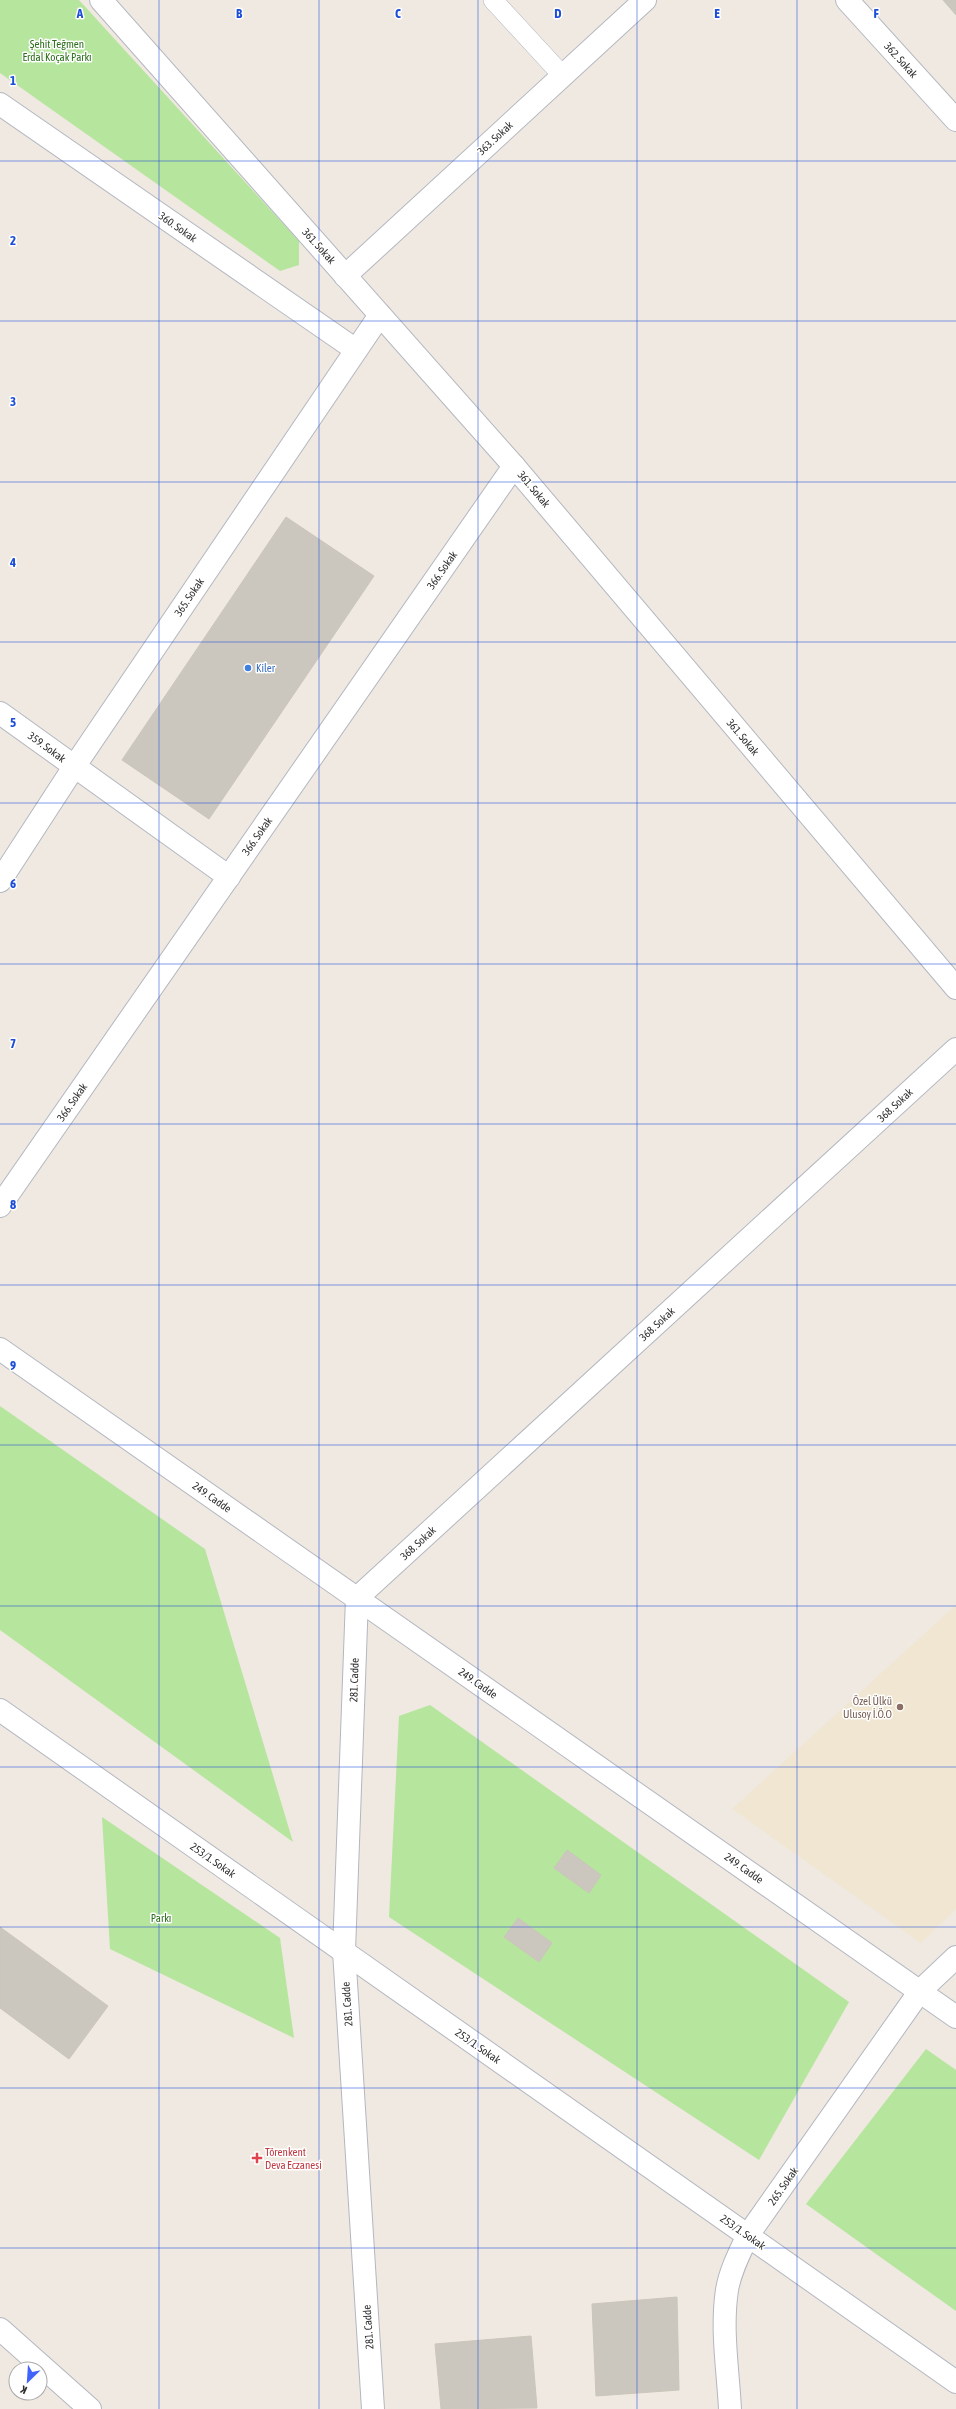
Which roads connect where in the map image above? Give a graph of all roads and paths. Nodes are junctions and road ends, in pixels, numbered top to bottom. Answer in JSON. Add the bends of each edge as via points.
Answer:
{"nodes":[{"id":1,"x":101,"y":0,"type":"edge"},
{"id":2,"x":493,"y":0,"type":"edge"},
{"id":3,"x":645,"y":0,"type":"edge"},
{"id":4,"x":847,"y":0,"type":"edge"},
{"id":5,"x":562,"y":75,"type":"junction"},
{"id":6,"x":0,"y":104,"type":"edge"},
{"id":7,"x":956,"y":120,"type":"edge"},
{"id":8,"x":345,"y":276,"type":"junction"},
{"id":9,"x":380,"y":315,"type":"junction"},
{"id":10,"x":356,"y":350,"type":"junction"},
{"id":11,"x":514,"y":466,"type":"junction"},
{"id":12,"x":0,"y":713,"type":"edge"},
{"id":13,"x":74,"y":767,"type":"junction"},
{"id":14,"x":229,"y":877,"type":"junction"},
{"id":15,"x":0,"y":881,"type":"edge"},
{"id":16,"x":956,"y":988,"type":"edge"},
{"id":17,"x":956,"y":1049,"type":"edge"},
{"id":18,"x":0,"y":1206,"type":"edge"},
{"id":19,"x":0,"y":1349,"type":"edge"},
{"id":20,"x":357,"y":1598,"type":"junction"},
{"id":21,"x":0,"y":1710,"type":"edge"},
{"id":22,"x":344,"y":1951,"type":"junction"},
{"id":23,"x":956,"y":1957,"type":"edge"},
{"id":24,"x":920,"y":1991,"type":"junction"},
{"id":25,"x":956,"y":2017,"type":"edge"},
{"id":26,"x":748,"y":2235,"type":"junction"},
{"id":27,"x":0,"y":2329,"type":"edge"},
{"id":28,"x":956,"y":2382,"type":"edge"},
{"id":29,"x":90,"y":2409,"type":"edge"},
{"id":30,"x":373,"y":2409,"type":"edge"},
{"id":31,"x":730,"y":2409,"type":"edge"}],
"edges":[{"from":1,"to":8,"type":"street","name":"361. Sokak"},
{"from":2,"to":5,"type":"lane"},
{"from":3,"to":5,"type":"street","name":"363. Sokak"},
{"from":4,"to":7,"type":"street","name":"362. Sokak"},
{"from":5,"to":8,"type":"street","name":"363. Sokak"},
{"from":6,"to":10,"type":"street","name":"360. Sokak"},
{"from":8,"to":9,"type":"street","name":"361. Sokak"},
{"from":9,"to":10,"type":"street","name":"365. Sokak"},
{"from":9,"to":11,"type":"street","name":"361. Sokak"},
{"from":10,"to":13,"type":"street","name":"365. Sokak"},
{"from":11,"to":14,"type":"street","name":"366. Sokak"},
{"from":11,"to":16,"type":"street","name":"361. Sokak"},
{"from":12,"to":13,"type":"street","name":"359. Sokak"},
{"from":13,"to":14,"type":"street","name":"359. Sokak"},
{"from":13,"to":15,"type":"street","name":"365. Sokak"},
{"from":14,"to":18,"type":"street","name":"366. Sokak"},
{"from":17,"to":20,"type":"street","name":"368. Sokak"},
{"from":19,"to":20,"type":"street","name":"249. Cadde"},
{"from":20,"to":22,"type":"street","name":"281. Cadde"},
{"from":20,"to":24,"type":"street","name":"249. Cadde"},
{"from":21,"to":22,"type":"street","name":"253/1. Sokak"},
{"from":22,"to":26,"type":"street","name":"253/1. Sokak"},
{"from":22,"to":30,"type":"street","name":"281. Cadde"},
{"from":23,"to":24,"type":"street","name":"265. Sokak"},
{"from":24,"to":25,"type":"street","name":"249. Cadde"},
{"from":24,"to":26,"type":"street","name":"265. Sokak"},
{"from":26,"to":28,"type":"street","name":"253/1. Sokak"},
{"from":26,"to":31,"type":"street","name":"265. Sokak","via":[[735,2262],[727,2288],[724,2318]]},
{"from":27,"to":29,"type":"street"}]}
